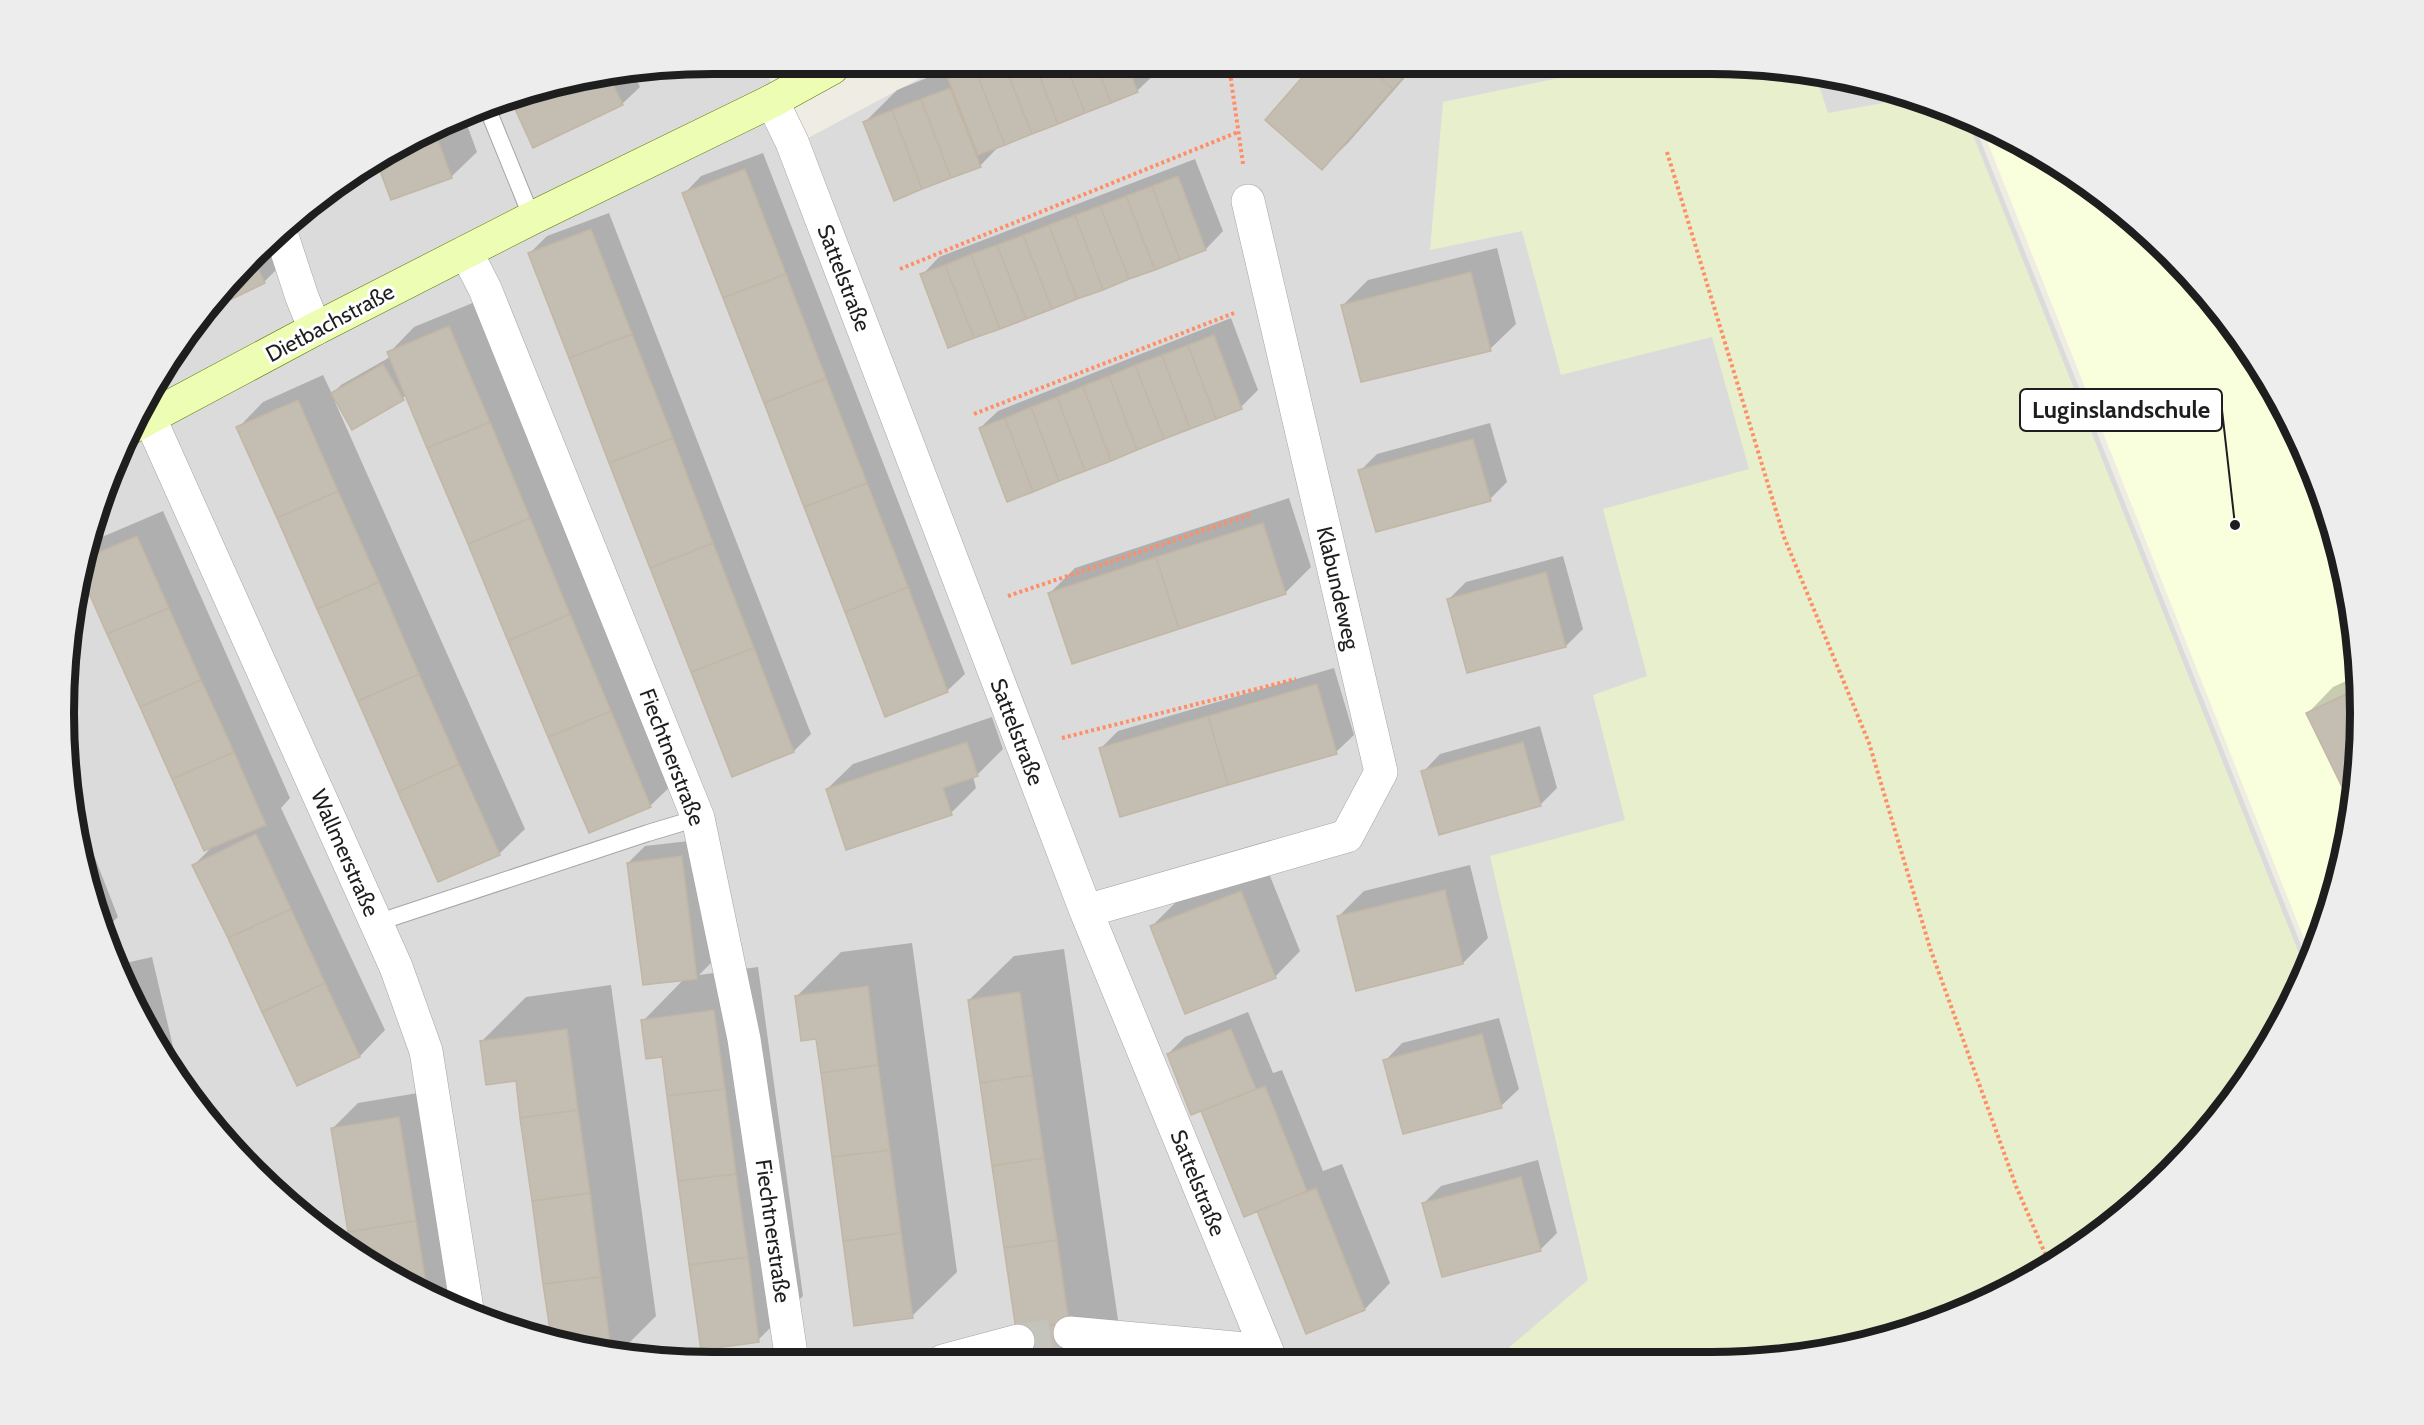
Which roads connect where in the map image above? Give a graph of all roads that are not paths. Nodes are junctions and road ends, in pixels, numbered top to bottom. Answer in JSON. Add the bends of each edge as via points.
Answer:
{"nodes":[{"id":1,"x":798,"y":76,"type":"edge"},
{"id":2,"x":772,"y":100,"type":"junction"},
{"id":3,"x":490,"y":114,"type":"edge"},
{"id":4,"x":1248,"y":201,"type":"road end"},
{"id":5,"x":532,"y":219,"type":"junction"},
{"id":6,"x":283,"y":240,"type":"edge"},
{"id":7,"x":466,"y":252,"type":"junction"},
{"id":8,"x":315,"y":329,"type":"junction"},
{"id":9,"x":144,"y":422,"type":"edge"},
{"id":10,"x":141,"y":427,"type":"edge"},
{"id":11,"x":698,"y":818,"type":"junction"},
{"id":12,"x":1086,"y":911,"type":"junction"},
{"id":13,"x":376,"y":923,"type":"junction"},
{"id":14,"x":465,"y":1302,"type":"edge"},
{"id":15,"x":1070,"y":1333,"type":"tunnel mouth"},
{"id":16,"x":1018,"y":1341,"type":"tunnel mouth"},
{"id":17,"x":791,"y":1352,"type":"edge"},
{"id":18,"x":977,"y":1352,"type":"edge"},
{"id":19,"x":1233,"y":1352,"type":"edge"},
{"id":20,"x":1265,"y":1352,"type":"edge"}],
"edges":[{"from":1,"to":2,"type":"main road","name":"Dietbachstraße"},
{"from":2,"to":5,"type":"main road","name":"Dietbachstraße"},
{"from":2,"to":12,"type":"street","name":"Sattelstraße","via":[[792,142]]},
{"from":3,"to":5,"type":"lane"},
{"from":4,"to":12,"type":"street","name":"Klabundeweg","via":[[1381,772],[1347,836]]},
{"from":5,"to":7,"type":"main road","name":"Dietbachstraße"},
{"from":6,"to":8,"type":"street"},
{"from":7,"to":8,"type":"main road","name":"Dietbachstraße"},
{"from":7,"to":11,"type":"street","name":"Fiechtnerstraße","via":[[485,289]]},
{"from":8,"to":9,"type":"main road","name":"Dietbachstraße"},
{"from":10,"to":13,"type":"street","name":"Wallmerstraße"},
{"from":11,"to":13,"type":"lane"},
{"from":11,"to":17,"type":"street","name":"Fiechtnerstraße","via":[[744,1039]]},
{"from":12,"to":20,"type":"street","name":"Sattelstraße"},
{"from":13,"to":14,"type":"street","name":"Wallmerstraße","via":[[426,1051]]},
{"from":15,"to":19,"type":"street"},
{"from":16,"to":18,"type":"street"}]}
